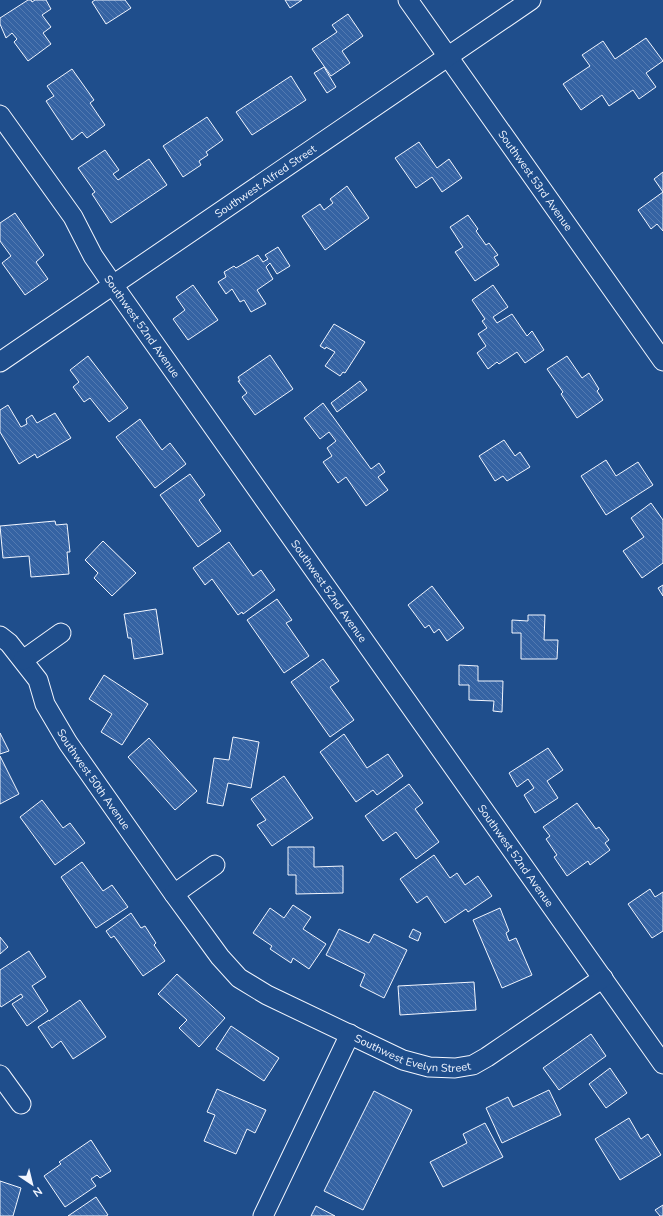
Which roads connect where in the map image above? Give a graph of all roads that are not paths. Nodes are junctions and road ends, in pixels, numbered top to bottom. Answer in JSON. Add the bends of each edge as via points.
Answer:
{"nodes":[{"id":1,"x":408,"y":0,"type":"edge"},
{"id":2,"x":531,"y":0,"type":"edge"},
{"id":3,"x":448,"y":57,"type":"junction"},
{"id":4,"x":0,"y":115,"type":"edge"},
{"id":5,"x":113,"y":285,"type":"junction"},
{"id":6,"x":0,"y":362,"type":"edge"},
{"id":7,"x":663,"y":362,"type":"edge"},
{"id":8,"x":61,"y":633,"type":"dead end"},
{"id":9,"x":0,"y":636,"type":"edge"},
{"id":10,"x":23,"y":660,"type":"junction"},
{"id":11,"x":215,"y":865,"type":"dead end"},
{"id":12,"x":174,"y":894,"type":"junction"},
{"id":13,"x":603,"y":978,"type":"junction"},
{"id":14,"x":350,"y":1034,"type":"junction"},
{"id":15,"x":663,"y":1064,"type":"edge"},
{"id":16,"x":0,"y":1075,"type":"edge"},
{"id":17,"x":21,"y":1104,"type":"dead end"},
{"id":18,"x":263,"y":1216,"type":"edge"}],
"edges":[{"from":1,"to":3,"type":"street","name":"Southwest 53rd Avenue"},
{"from":2,"to":3,"type":"street","name":"Southwest Alfred Street"},
{"from":3,"to":5,"type":"street","name":"Southwest Alfred Street"},
{"from":3,"to":7,"type":"street","name":"Southwest 53rd Avenue"},
{"from":4,"to":5,"type":"street","name":"Southwest 52nd Avenue","via":[[74,217],[93,256]]},
{"from":5,"to":6,"type":"street","name":"Southwest Alfred Street"},
{"from":5,"to":13,"type":"street","name":"Southwest 52nd Avenue"},
{"from":8,"to":10,"type":"street"},
{"from":9,"to":10,"type":"street","name":"Southwest 50th Avenue"},
{"from":10,"to":12,"type":"street","name":"Southwest 50th Avenue","via":[[38,680],[45,704],[68,743]]},
{"from":11,"to":12,"type":"street"},
{"from":12,"to":14,"type":"street","name":"Southwest 50th Avenue","via":[[220,957],[239,978],[267,995]]},
{"from":13,"to":14,"type":"street","name":"Southwest Evelyn Street","via":[[473,1065],[455,1068],[428,1067],[403,1060]]},
{"from":13,"to":15,"type":"street","name":"Southwest 52nd Avenue"},
{"from":14,"to":18,"type":"street","name":"Southwest Evelyn Street"},
{"from":16,"to":17,"type":"street"}]}
